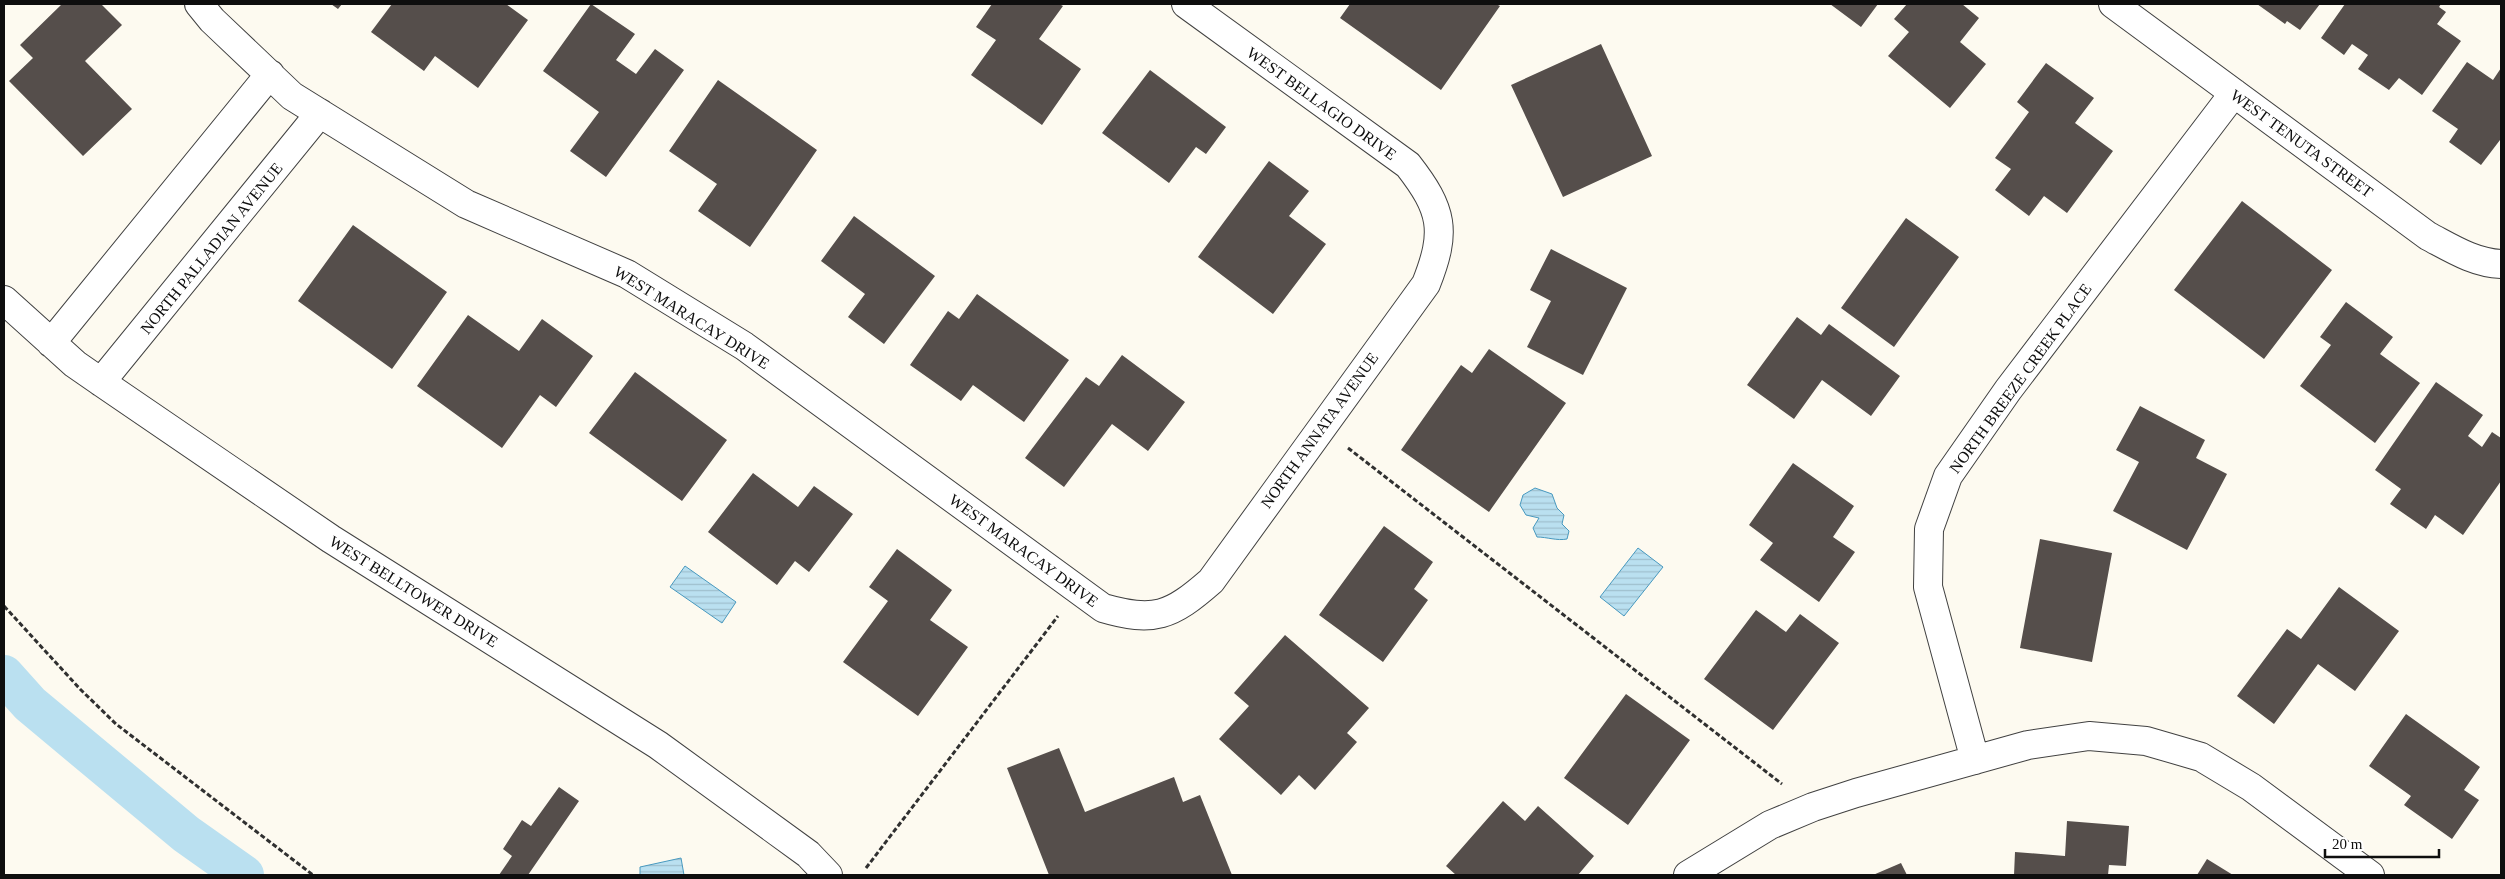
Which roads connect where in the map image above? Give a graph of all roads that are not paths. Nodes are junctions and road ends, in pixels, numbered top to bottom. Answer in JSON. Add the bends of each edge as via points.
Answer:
{"nodes":[{"id":1,"x":199,"y":4,"type":"edge"},
{"id":2,"x":1186,"y":4,"type":"edge"},
{"id":3,"x":2113,"y":4,"type":"edge"},
{"id":4,"x":270,"y":74,"type":"junction"},
{"id":5,"x":2234,"y":93,"type":"junction"},
{"id":6,"x":320,"y":114,"type":"junction"},
{"id":7,"x":1438,"y":218,"type":"joint"},
{"id":8,"x":2501,"y":264,"type":"edge"},
{"id":9,"x":4,"y":300,"type":"edge"},
{"id":10,"x":51,"y":343,"type":"junction"},
{"id":11,"x":101,"y":382,"type":"junction"},
{"id":12,"x":1159,"y":616,"type":"joint"},
{"id":13,"x":1975,"y":760,"type":"junction"},
{"id":14,"x":828,"y":875,"type":"edge"},
{"id":15,"x":1688,"y":875,"type":"edge"},
{"id":16,"x":2370,"y":875,"type":"edge"}],
"edges":[{"from":1,"to":4,"type":"street","name":"WEST MARACAY DRIVE"},
{"from":2,"to":7,"type":"street","name":"WEST BELLAGIO DRIVE","via":[[1408,165],[1427,189]]},
{"from":3,"to":5,"type":"street","name":"WEST TENUTA STREET"},
{"from":4,"to":6,"type":"street","name":"WEST MARACAY DRIVE","via":[[292,96]]},
{"from":4,"to":10,"type":"street"},
{"from":5,"to":8,"type":"street","name":"WEST TENUTA STREET","via":[[2428,236],[2467,256]]},
{"from":5,"to":13,"type":"street","name":"NORTH BREEZE CREEK PLACE","via":[[2008,390],[1948,476],[1929,529],[1928,587]]},
{"from":6,"to":11,"type":"street","name":"NORTH PALLADIAN AVENUE"},
{"from":6,"to":12,"type":"street","name":"WEST MARACAY DRIVE","via":[[466,204],[628,274],[744,346],[1103,608],[1129,616]]},
{"from":7,"to":12,"type":"street","name":"NORTH ANNATA AVENUE","via":[[1438,252],[1426,284],[1211,581],[1186,603]]},
{"from":9,"to":10,"type":"street","name":"WEST BELLTOWER DRIVE"},
{"from":10,"to":11,"type":"street","name":"WEST BELLTOWER DRIVE"},
{"from":11,"to":14,"type":"street","name":"WEST BELLTOWER DRIVE","via":[[331,539],[658,746],[808,854]]},
{"from":13,"to":15,"type":"street","via":[[1813,807],[1770,826]]},
{"from":13,"to":16,"type":"street","via":[[2028,745],[2089,736],[2146,741],[2200,757],[2251,787]]}]}
